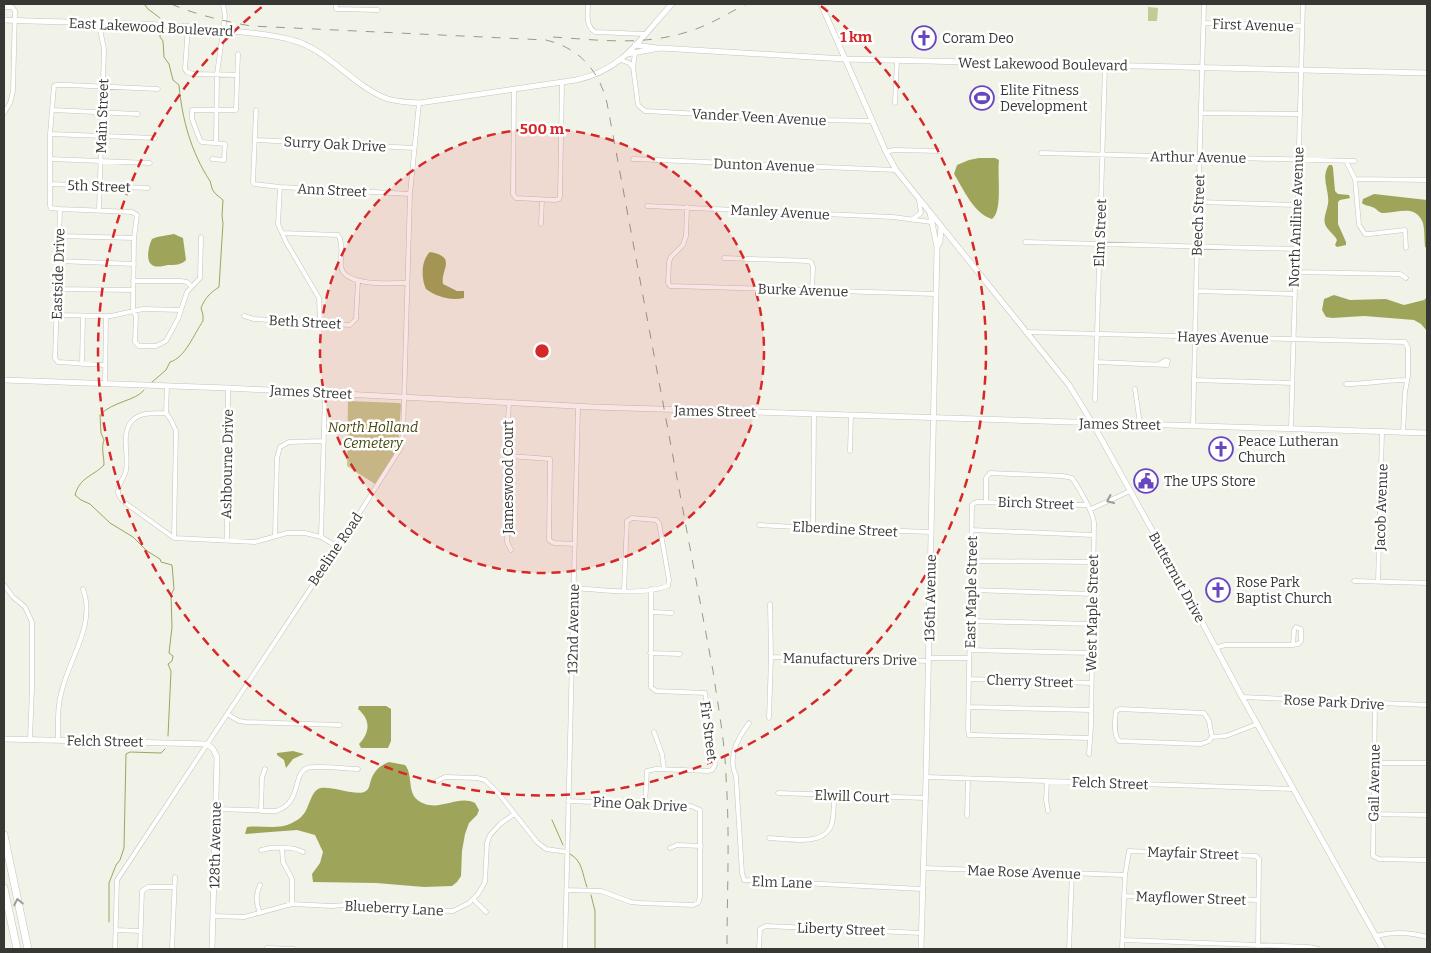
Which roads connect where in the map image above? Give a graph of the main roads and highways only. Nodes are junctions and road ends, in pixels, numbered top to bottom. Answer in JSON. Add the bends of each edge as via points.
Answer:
{"nodes":[{"id":1,"x":4,"y":836,"type":"edge"},
{"id":2,"x":4,"y":888,"type":"edge"},
{"id":3,"x":17,"y":949,"type":"edge"},
{"id":4,"x":28,"y":949,"type":"edge"}],
"edges":[{"from":4,"to":1,"type":"highway","one_way":true},
{"from":2,"to":3,"type":"highway"}]}
